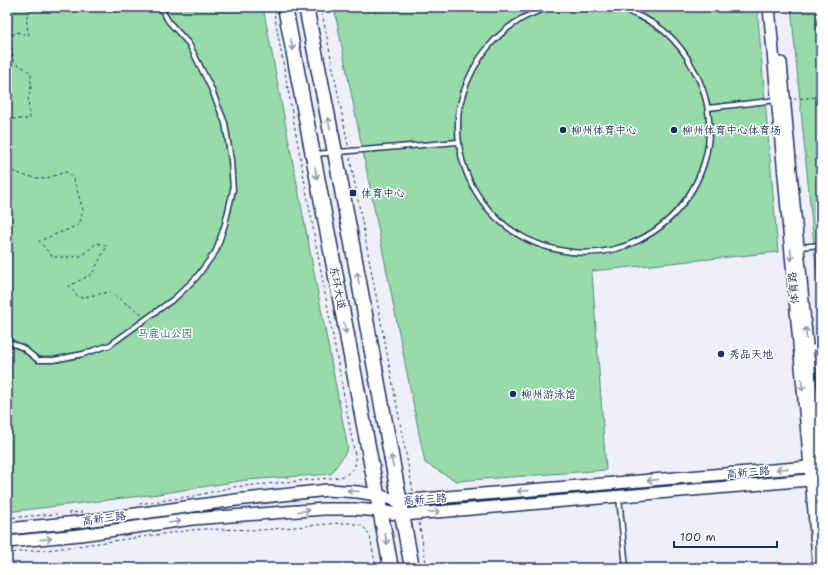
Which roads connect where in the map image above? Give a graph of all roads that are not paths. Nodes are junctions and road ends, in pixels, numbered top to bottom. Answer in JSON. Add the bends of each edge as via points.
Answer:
{"nodes":[{"id":1,"x":160,"y":7,"type":"edge"},
{"id":2,"x":285,"y":7,"type":"edge"},
{"id":3,"x":306,"y":7,"type":"edge"},
{"id":4,"x":550,"y":7,"type":"edge"},
{"id":5,"x":615,"y":7,"type":"edge"},
{"id":6,"x":769,"y":7,"type":"edge"},
{"id":7,"x":777,"y":7,"type":"edge"},
{"id":8,"x":781,"y":100,"type":"junction"},
{"id":9,"x":708,"y":108,"type":"junction"},
{"id":10,"x":458,"y":142,"type":"junction"},
{"id":11,"x":335,"y":152,"type":"junction"},
{"id":12,"x":313,"y":154,"type":"junction"},
{"id":13,"x":821,"y":245,"type":"edge"},
{"id":14,"x":798,"y":247,"type":"junction"},
{"id":15,"x":7,"y":341,"type":"edge"},
{"id":16,"x":821,"y":347,"type":"edge"},
{"id":17,"x":803,"y":349,"type":"junction"},
{"id":18,"x":816,"y":466,"type":"edge"},
{"id":19,"x":817,"y":479,"type":"edge"},
{"id":20,"x":377,"y":495,"type":"junction"},
{"id":21,"x":619,"y":496,"type":"junction"},
{"id":22,"x":821,"y":497,"type":"edge"},
{"id":23,"x":399,"y":501,"type":"junction"},
{"id":24,"x":380,"y":511,"type":"junction"},
{"id":25,"x":402,"y":515,"type":"junction"},
{"id":26,"x":7,"y":529,"type":"edge"},
{"id":27,"x":7,"y":542,"type":"edge"},
{"id":28,"x":391,"y":568,"type":"edge"},
{"id":29,"x":412,"y":568,"type":"edge"},
{"id":30,"x":626,"y":568,"type":"edge"},
{"id":31,"x":819,"y":568,"type":"edge"}],
"edges":[{"from":1,"to":15,"type":"lane","via":[[169,22],[189,44],[225,123],[233,190],[216,251],[196,278],[175,298],[110,344],[83,354],[54,360],[38,360],[23,348]]},
{"from":2,"to":12,"type":"highway","name":"东环大道","one_way":true},
{"from":11,"to":3,"type":"highway","name":"东环大道","one_way":true},
{"from":4,"to":10,"type":"lane","via":[[524,17],[500,34],[480,57],[466,83],[458,112]]},
{"from":5,"to":9,"type":"lane","via":[[640,16],[665,32],[685,54],[700,80]]},
{"from":6,"to":8,"type":"main road","name":"体育路"},
{"from":7,"to":8,"type":"main road","name":"体育路"},
{"from":8,"to":9,"type":"lane"},
{"from":8,"to":14,"type":"main road","name":"体育路"},
{"from":8,"to":17,"type":"main road","name":"体育路","one_way":true},
{"from":9,"to":10,"type":"lane","via":[[709,139],[702,169],[689,196],[669,220],[644,238],[615,249],[585,253],[554,250],[525,239],[500,222],[479,199],[465,172]]},
{"from":10,"to":11,"type":"lane"},
{"from":11,"to":12,"type":"lane"},
{"from":23,"to":11,"type":"highway","name":"东环大道","one_way":true},
{"from":12,"to":20,"type":"highway","name":"东环大道","one_way":true},
{"from":13,"to":14,"type":"lane"},
{"from":17,"to":14,"type":"main road","name":"体育路","one_way":true},
{"from":16,"to":17,"type":"lane"},
{"from":17,"to":18,"type":"main road","name":"体育路"},
{"from":18,"to":19,"type":"main road","name":"体育路"},
{"from":18,"to":23,"type":"main road","name":"高新三路","one_way":true},
{"from":19,"to":21,"type":"main road","name":"高新三路"},
{"from":19,"to":22,"type":"main road","name":"体育路"},
{"from":19,"to":31,"type":"main road","name":"体育路"},
{"from":20,"to":23,"type":"main road","name":"高新三路"},
{"from":20,"to":24,"type":"highway","name":"东环大道"},
{"from":20,"to":26,"type":"main road","name":"高新三路","one_way":true,"via":[[328,490]]},
{"from":25,"to":21,"type":"main road","name":"高新三路","one_way":true},
{"from":21,"to":30,"type":"lane"},
{"from":23,"to":25,"type":"highway","name":"东环大道"},
{"from":24,"to":25,"type":"main road","name":"高新三路"},
{"from":27,"to":24,"type":"main road","name":"高新三路","one_way":true,"via":[[80,535],[192,519],[324,509]]},
{"from":24,"to":28,"type":"highway","name":"东环大道","one_way":true},
{"from":25,"to":29,"type":"highway","name":"东环大道"}]}
